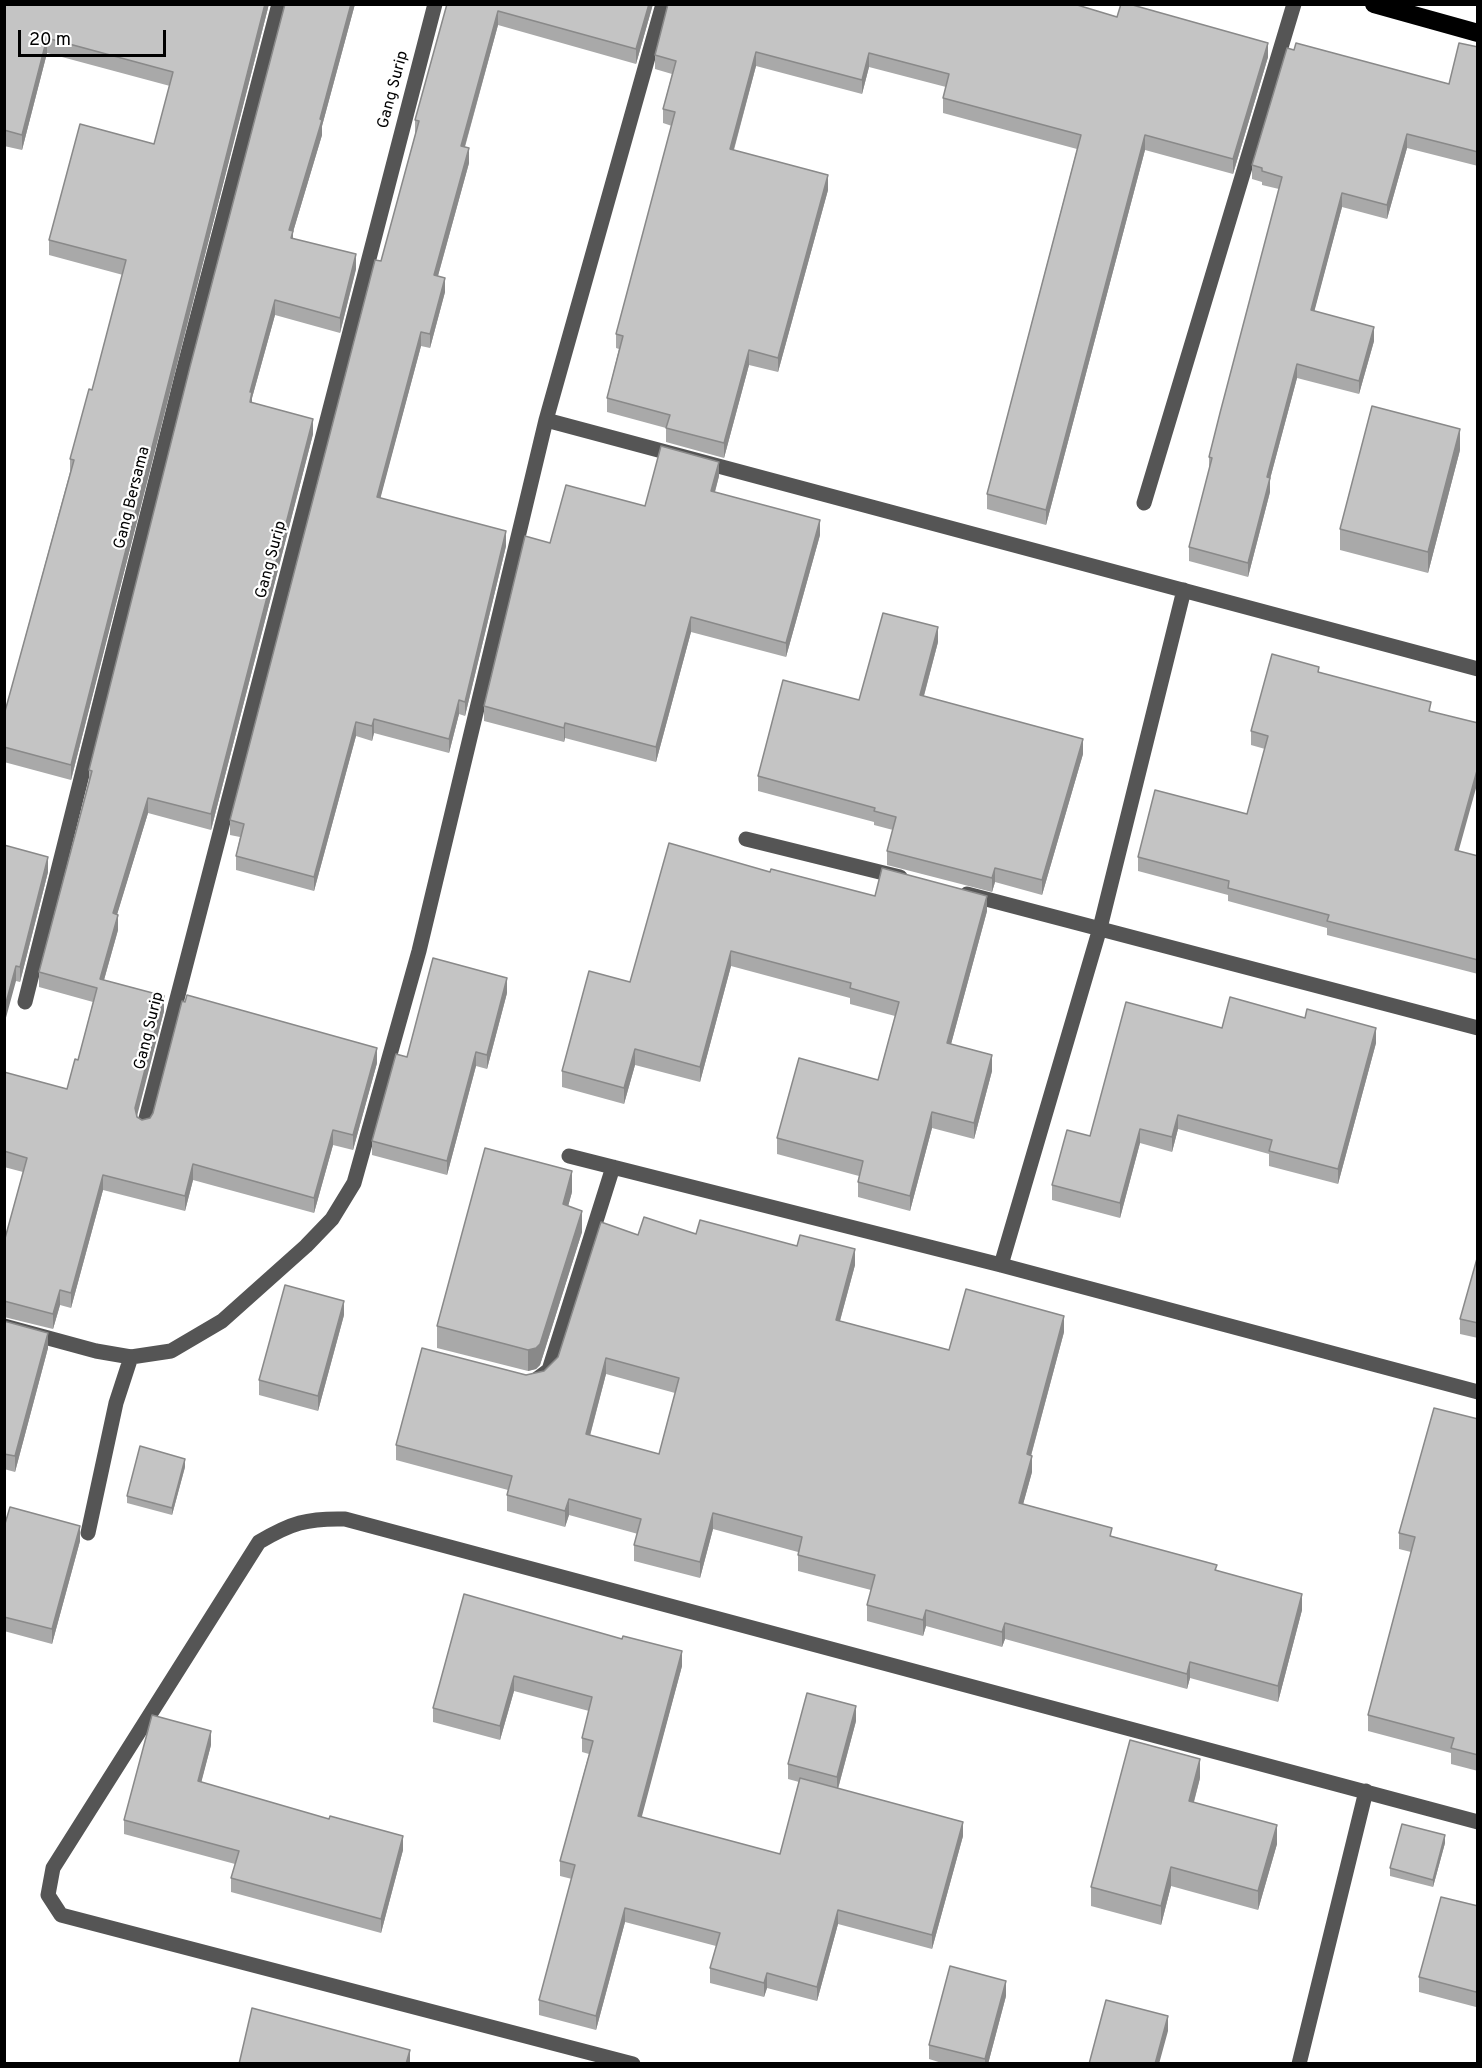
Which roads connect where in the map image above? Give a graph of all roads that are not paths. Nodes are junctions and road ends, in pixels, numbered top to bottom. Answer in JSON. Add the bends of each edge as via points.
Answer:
{"nodes":[{"id":1,"x":279,"y":4,"type":"edge"},
{"id":2,"x":435,"y":4,"type":"edge"},
{"id":3,"x":663,"y":4,"type":"edge"},
{"id":4,"x":1294,"y":4,"type":"edge"},
{"id":5,"x":1374,"y":4,"type":"edge"},
{"id":6,"x":1478,"y":33,"type":"edge"},
{"id":7,"x":546,"y":420,"type":"junction"},
{"id":8,"x":1144,"y":503,"type":"dead end"},
{"id":9,"x":1184,"y":590,"type":"junction"},
{"id":10,"x":1478,"y":669,"type":"edge"},
{"id":11,"x":746,"y":838,"type":"dead end"},
{"id":12,"x":917,"y":882,"type":"edge"},
{"id":13,"x":952,"y":891,"type":"edge"},
{"id":14,"x":1100,"y":928,"type":"junction"},
{"id":15,"x":25,"y":1002,"type":"dead end"},
{"id":16,"x":1478,"y":1028,"type":"edge"},
{"id":17,"x":144,"y":1126,"type":"edge"},
{"id":18,"x":569,"y":1156,"type":"dead end"},
{"id":19,"x":613,"y":1167,"type":"junction"},
{"id":20,"x":1001,"y":1265,"type":"junction"},
{"id":21,"x":4,"y":1326,"type":"edge"},
{"id":22,"x":131,"y":1357,"type":"junction"},
{"id":23,"x":517,"y":1378,"type":"edge"},
{"id":24,"x":1478,"y":1392,"type":"edge"},
{"id":25,"x":88,"y":1533,"type":"dead end"},
{"id":26,"x":1366,"y":1791,"type":"junction"},
{"id":27,"x":1478,"y":1822,"type":"edge"},
{"id":28,"x":633,"y":2064,"type":"edge"},
{"id":29,"x":1299,"y":2064,"type":"edge"}],
"edges":[{"from":1,"to":15,"type":"street","name":"Gang Bersama"},
{"from":2,"to":17,"type":"street","name":"Gang Surip"},
{"from":3,"to":7,"type":"street"},
{"from":4,"to":8,"type":"street"},
{"from":5,"to":6,"type":"highway"},
{"from":7,"to":9,"type":"street"},
{"from":7,"to":22,"type":"street","via":[[419,951],[354,1184],[332,1219],[222,1322],[171,1351]]},
{"from":9,"to":10,"type":"street"},
{"from":9,"to":14,"type":"street"},
{"from":11,"to":12,"type":"street"},
{"from":13,"to":14,"type":"street"},
{"from":14,"to":16,"type":"street"},
{"from":14,"to":20,"type":"street"},
{"from":18,"to":19,"type":"street"},
{"from":19,"to":20,"type":"street"},
{"from":19,"to":23,"type":"street","via":[[549,1370],[541,1378]]},
{"from":20,"to":24,"type":"street"},
{"from":21,"to":22,"type":"street"},
{"from":22,"to":25,"type":"street","via":[[116,1403]]},
{"from":26,"to":27,"type":"street"},
{"from":26,"to":28,"type":"street","via":[[345,1519],[314,1518],[290,1524],[259,1542],[53,1868],[48,1895],[61,1915]]},
{"from":26,"to":29,"type":"street"}]}
